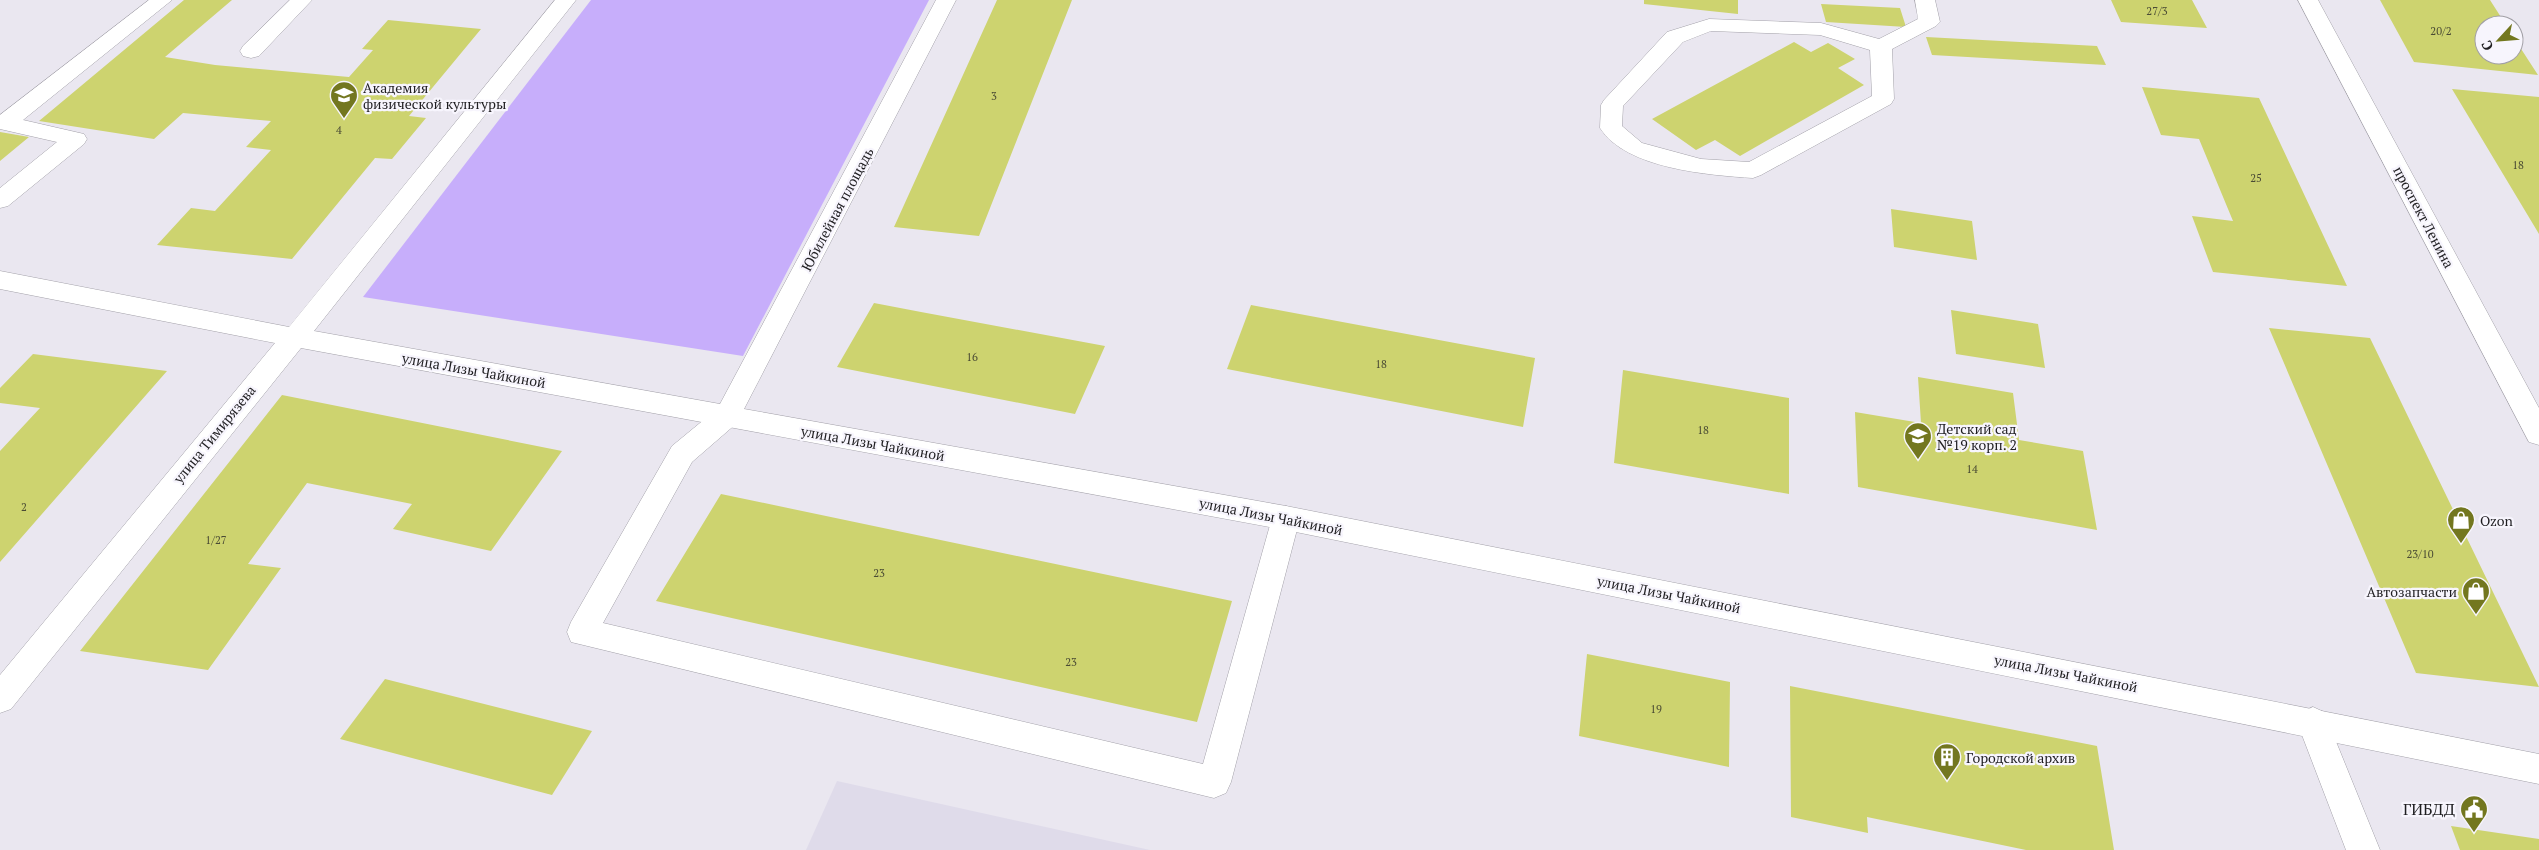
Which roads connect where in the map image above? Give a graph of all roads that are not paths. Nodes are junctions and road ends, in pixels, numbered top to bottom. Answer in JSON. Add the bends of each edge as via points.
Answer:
{"nodes":[{"id":1,"x":162,"y":0,"type":"edge"},
{"id":2,"x":302,"y":0,"type":"edge"},
{"id":3,"x":566,"y":0,"type":"edge"},
{"id":4,"x":946,"y":0,"type":"edge"},
{"id":5,"x":1925,"y":0,"type":"edge"},
{"id":6,"x":2308,"y":0,"type":"edge"},
{"id":7,"x":1881,"y":46,"type":"junction"},
{"id":8,"x":251,"y":51,"type":"dead end"},
{"id":9,"x":0,"y":200,"type":"edge"},
{"id":10,"x":0,"y":280,"type":"edge"},
{"id":11,"x":293,"y":337,"type":"junction"},
{"id":12,"x":727,"y":416,"type":"junction"},
{"id":13,"x":2539,"y":434,"type":"edge"},
{"id":14,"x":1286,"y":518,"type":"junction"},
{"id":15,"x":0,"y":699,"type":"edge"},
{"id":16,"x":2313,"y":722,"type":"junction"},
{"id":17,"x":2539,"y":770,"type":"edge"},
{"id":18,"x":2363,"y":850,"type":"edge"}],
"edges":[{"from":1,"to":9,"type":"street","via":[[4,123],[76,139]]},
{"from":2,"to":8,"type":"street"},
{"from":3,"to":11,"type":"street","name":"улица Тимирязева"},
{"from":4,"to":12,"type":"street","name":"Юбилейная площадь"},
{"from":5,"to":7,"type":"street","via":[[1928,22]]},
{"from":6,"to":13,"type":"street","name":"проспект Ленина"},
{"from":7,"to":7,"type":"street","via":[[1883,99],[1753,170],[1701,167],[1634,148],[1611,128],[1612,105],[1675,37],[1709,25],[1821,29]]},
{"from":10,"to":11,"type":"street","name":"улица Лизы Чайкиной"},
{"from":11,"to":12,"type":"street","name":"улица Лизы Чайкиной"},
{"from":11,"to":15,"type":"street","name":"улица Тимирязева"},
{"from":12,"to":14,"type":"street","name":"улица Лизы Чайкиной"},
{"from":12,"to":14,"type":"street","via":[[682,454],[582,632],[1214,782]]},
{"from":14,"to":16,"type":"street","name":"улица Лизы Чайкиной"},
{"from":16,"to":17,"type":"street","name":"улица Лизы Чайкиной"},
{"from":16,"to":18,"type":"street"}]}
